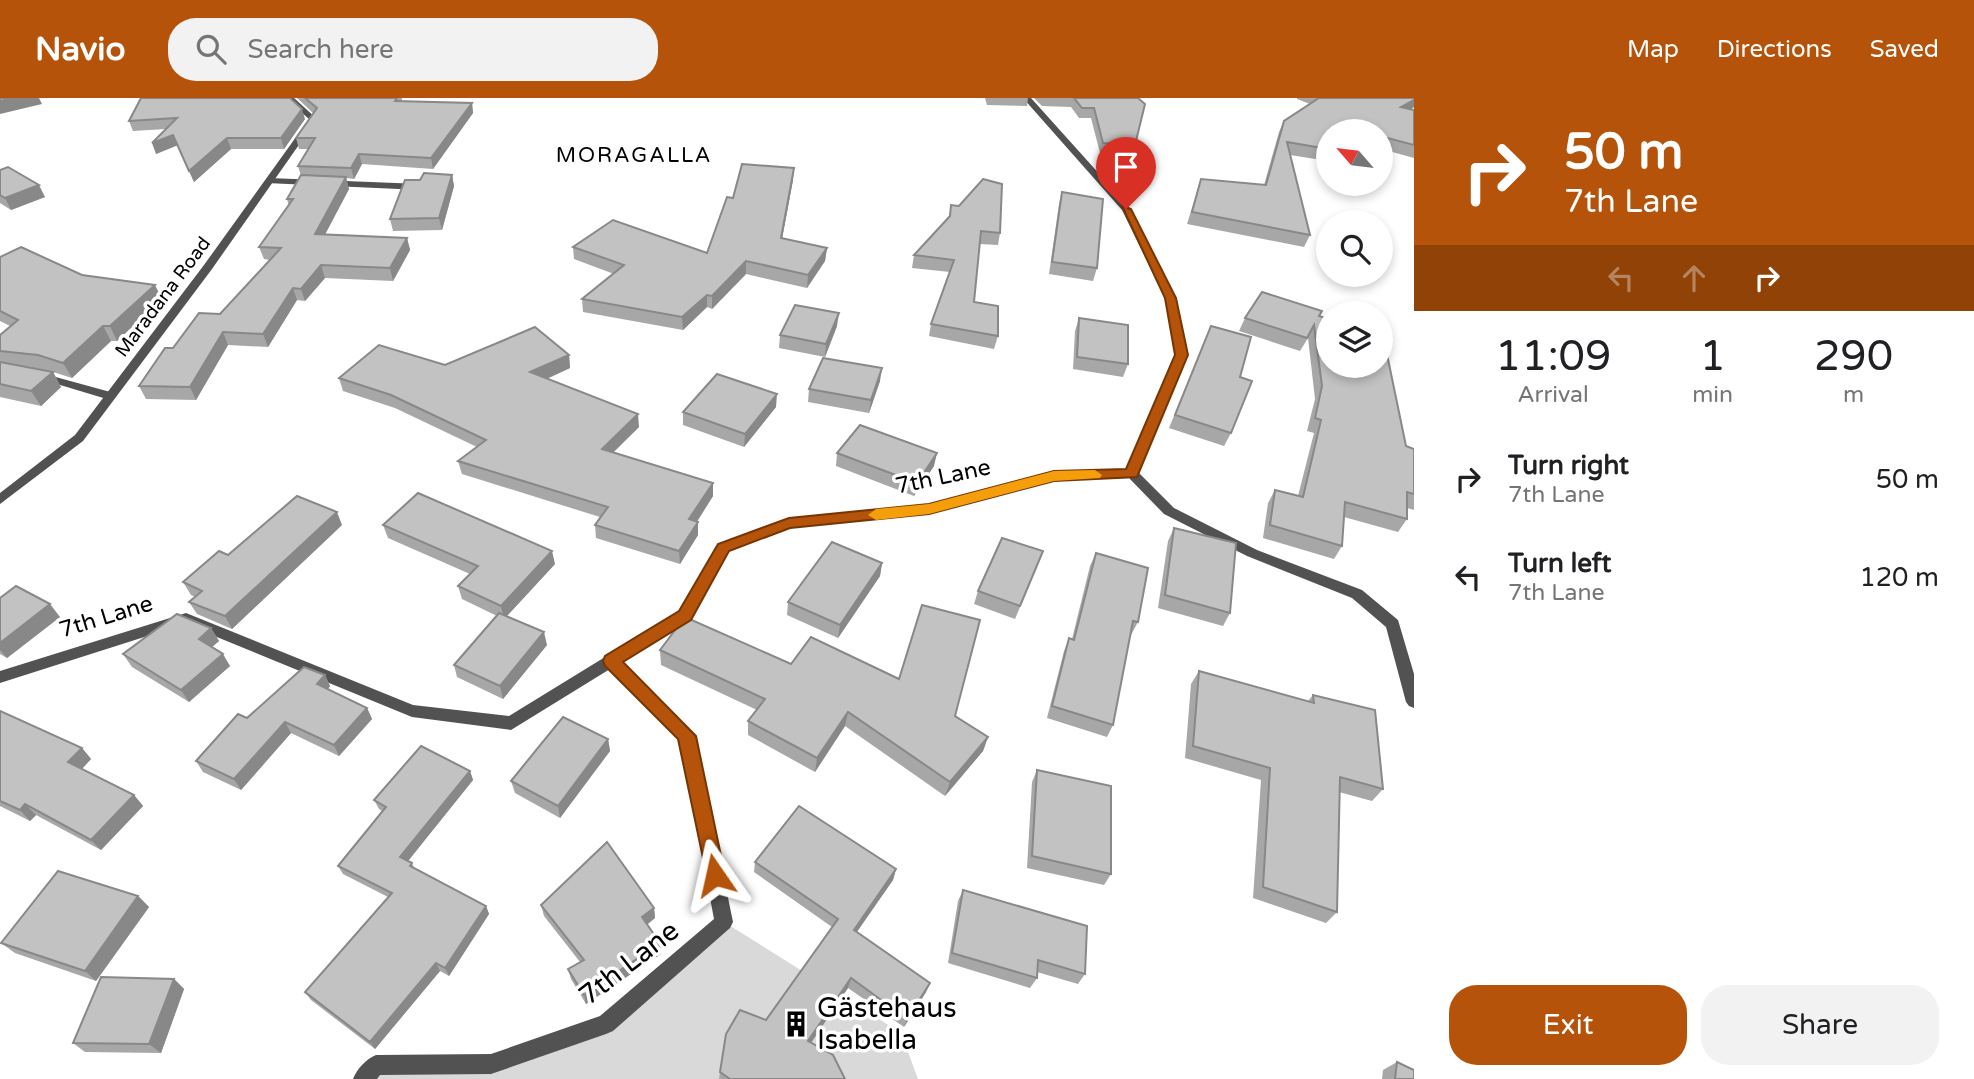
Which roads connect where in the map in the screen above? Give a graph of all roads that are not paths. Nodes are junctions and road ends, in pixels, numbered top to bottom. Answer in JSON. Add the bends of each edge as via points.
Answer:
{"nodes":[{"id":1,"x":289,"y":98,"type":"edge"},
{"id":2,"x":1027,"y":98,"type":"edge"},
{"id":3,"x":269,"y":181,"type":"junction"},
{"id":4,"x":421,"y":187,"type":"edge"},
{"id":5,"x":23,"y":373,"type":"edge"},
{"id":6,"x":110,"y":396,"type":"junction"},
{"id":7,"x":1132,"y":474,"type":"junction"},
{"id":8,"x":0,"y":500,"type":"edge"},
{"id":9,"x":611,"y":661,"type":"junction"},
{"id":10,"x":0,"y":677,"type":"edge"},
{"id":11,"x":1414,"y":702,"type":"edge"},
{"id":12,"x":363,"y":1079,"type":"edge"}],
"edges":[{"from":1,"to":3,"type":"street","name":"Maradana Road","via":[[313,119]]},
{"from":2,"to":7,"type":"street","via":[[1126,209],[1170,298],[1182,355]]},
{"from":3,"to":4,"type":"street"},
{"from":3,"to":6,"type":"street","name":"Maradana Road"},
{"from":5,"to":6,"type":"street"},
{"from":6,"to":8,"type":"street","name":"Maradana Road","via":[[79,438]]},
{"from":7,"to":9,"type":"street","name":"7th Lane","via":[[1054,476],[929,509],[789,523],[723,548],[685,615]]},
{"from":7,"to":11,"type":"street","via":[[1169,511],[1252,553],[1357,594],[1393,624]]},
{"from":9,"to":10,"type":"street","name":"7th Lane","via":[[511,723],[412,711],[186,618]]},
{"from":9,"to":12,"type":"street","name":"7th Lane","via":[[687,736],[724,922],[606,1024],[491,1064],[376,1065]]}]}
